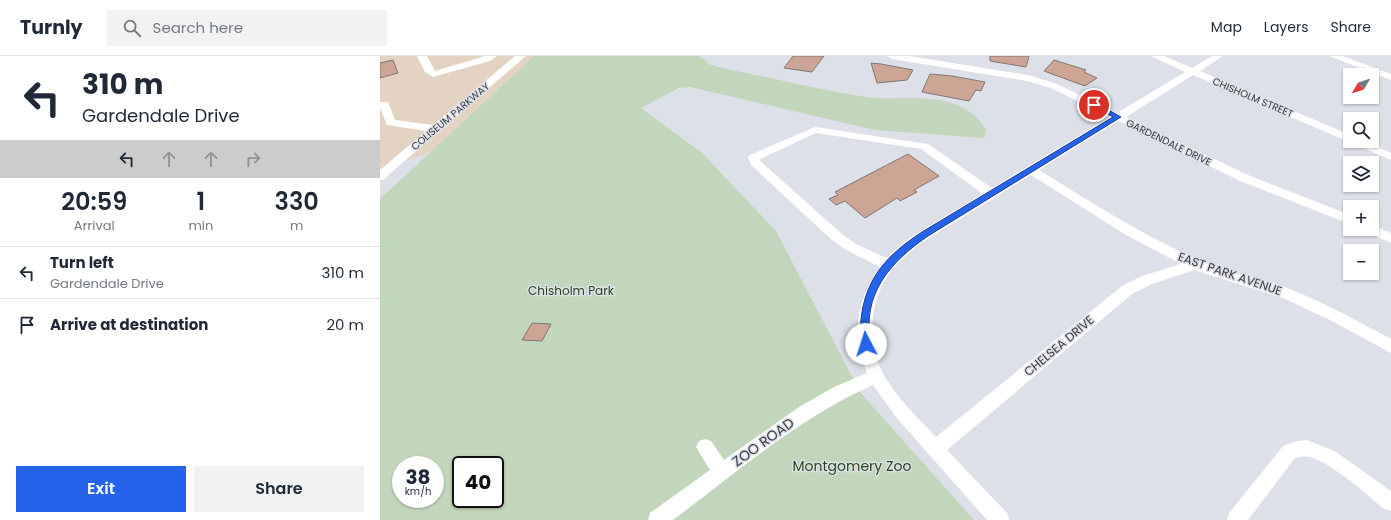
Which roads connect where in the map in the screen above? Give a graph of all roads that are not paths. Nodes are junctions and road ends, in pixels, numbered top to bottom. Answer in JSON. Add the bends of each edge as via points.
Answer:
{"nodes":[{"id":1,"x":422,"y":56,"type":"edge"},
{"id":2,"x":492,"y":56,"type":"edge"},
{"id":3,"x":520,"y":56,"type":"edge"},
{"id":4,"x":892,"y":56,"type":"edge"},
{"id":5,"x":1156,"y":56,"type":"edge"},
{"id":6,"x":1218,"y":56,"type":"edge"},
{"id":7,"x":1334,"y":56,"type":"edge"},
{"id":8,"x":947,"y":60,"type":"edge"},
{"id":9,"x":1192,"y":72,"type":"junction"},
{"id":10,"x":1391,"y":77,"type":"edge"},
{"id":11,"x":380,"y":105,"type":"edge"},
{"id":12,"x":1118,"y":117,"type":"junction"},
{"id":13,"x":391,"y":123,"type":"junction"},
{"id":14,"x":380,"y":126,"type":"edge"},
{"id":15,"x":435,"y":129,"type":"junction"},
{"id":16,"x":1343,"y":136,"type":"edge"},
{"id":17,"x":1370,"y":148,"type":"edge"},
{"id":18,"x":1391,"y":157,"type":"edge"},
{"id":19,"x":1031,"y":170,"type":"junction"},
{"id":20,"x":380,"y":176,"type":"edge"},
{"id":21,"x":992,"y":194,"type":"junction"},
{"id":22,"x":1343,"y":217,"type":"edge"},
{"id":23,"x":1379,"y":233,"type":"edge"},
{"id":24,"x":1391,"y":238,"type":"edge"},
{"id":25,"x":1196,"y":264,"type":"junction"},
{"id":26,"x":888,"y":265,"type":"junction"},
{"id":27,"x":1391,"y":347,"type":"edge"},
{"id":28,"x":876,"y":376,"type":"junction"},
{"id":29,"x":705,"y":447,"type":"dead end"},
{"id":30,"x":935,"y":449,"type":"junction"},
{"id":31,"x":722,"y":472,"type":"junction"},
{"id":32,"x":1391,"y":502,"type":"edge"},
{"id":33,"x":657,"y":520,"type":"edge"},
{"id":34,"x":1000,"y":520,"type":"edge"},
{"id":35,"x":1236,"y":520,"type":"edge"}],
"edges":[{"from":1,"to":2,"type":"street","via":[[428,70],[433,74],[487,60]]},
{"from":3,"to":15,"type":"street","name":"COLISEUM PARKWAY"},
{"from":4,"to":8,"type":"street","name":"GARDENDALE DRIVE"},
{"from":5,"to":9,"type":"street","name":"CHISHOLM STREET"},
{"from":6,"to":9,"type":"street"},
{"from":7,"to":10,"type":"street"},
{"from":8,"to":12,"type":"street","name":"GARDENDALE DRIVE","via":[[1045,83],[1070,92]]},
{"from":9,"to":12,"type":"street"},
{"from":9,"to":16,"type":"street","name":"CHISHOLM STREET"},
{"from":11,"to":13,"type":"street","via":[[384,104]]},
{"from":12,"to":19,"type":"street"},
{"from":12,"to":22,"type":"street","name":"GARDENDALE DRIVE","via":[[1244,178]]},
{"from":13,"to":14,"type":"street"},
{"from":13,"to":15,"type":"street"},
{"from":15,"to":20,"type":"street","name":"COLISEUM PARKWAY"},
{"from":17,"to":18,"type":"street"},
{"from":19,"to":21,"type":"street"},
{"from":19,"to":25,"type":"street","name":"EAST PARK AVENUE","via":[[1135,234]]},
{"from":21,"to":26,"type":"street","via":[[903,249]]},
{"from":21,"to":26,"type":"street","via":[[924,146],[816,130],[754,157],[755,162],[837,237],[851,247]]},
{"from":23,"to":24,"type":"street"},
{"from":25,"to":27,"type":"street","name":"EAST PARK AVENUE","via":[[1299,299]]},
{"from":25,"to":30,"type":"street","name":"CHELSEA DRIVE","via":[[1147,280],[1127,290]]},
{"from":26,"to":28,"type":"street","via":[[873,286],[865,316],[864,334]]},
{"from":28,"to":30,"type":"street","via":[[896,405]]},
{"from":28,"to":31,"type":"street","name":"ZOO ROAD","via":[[820,402]]},
{"from":29,"to":31,"type":"street"},
{"from":30,"to":34,"type":"street"},
{"from":31,"to":33,"type":"street","name":"ZOO ROAD"},
{"from":32,"to":35,"type":"street","via":[[1331,459],[1310,449],[1295,449],[1289,452]]}]}
